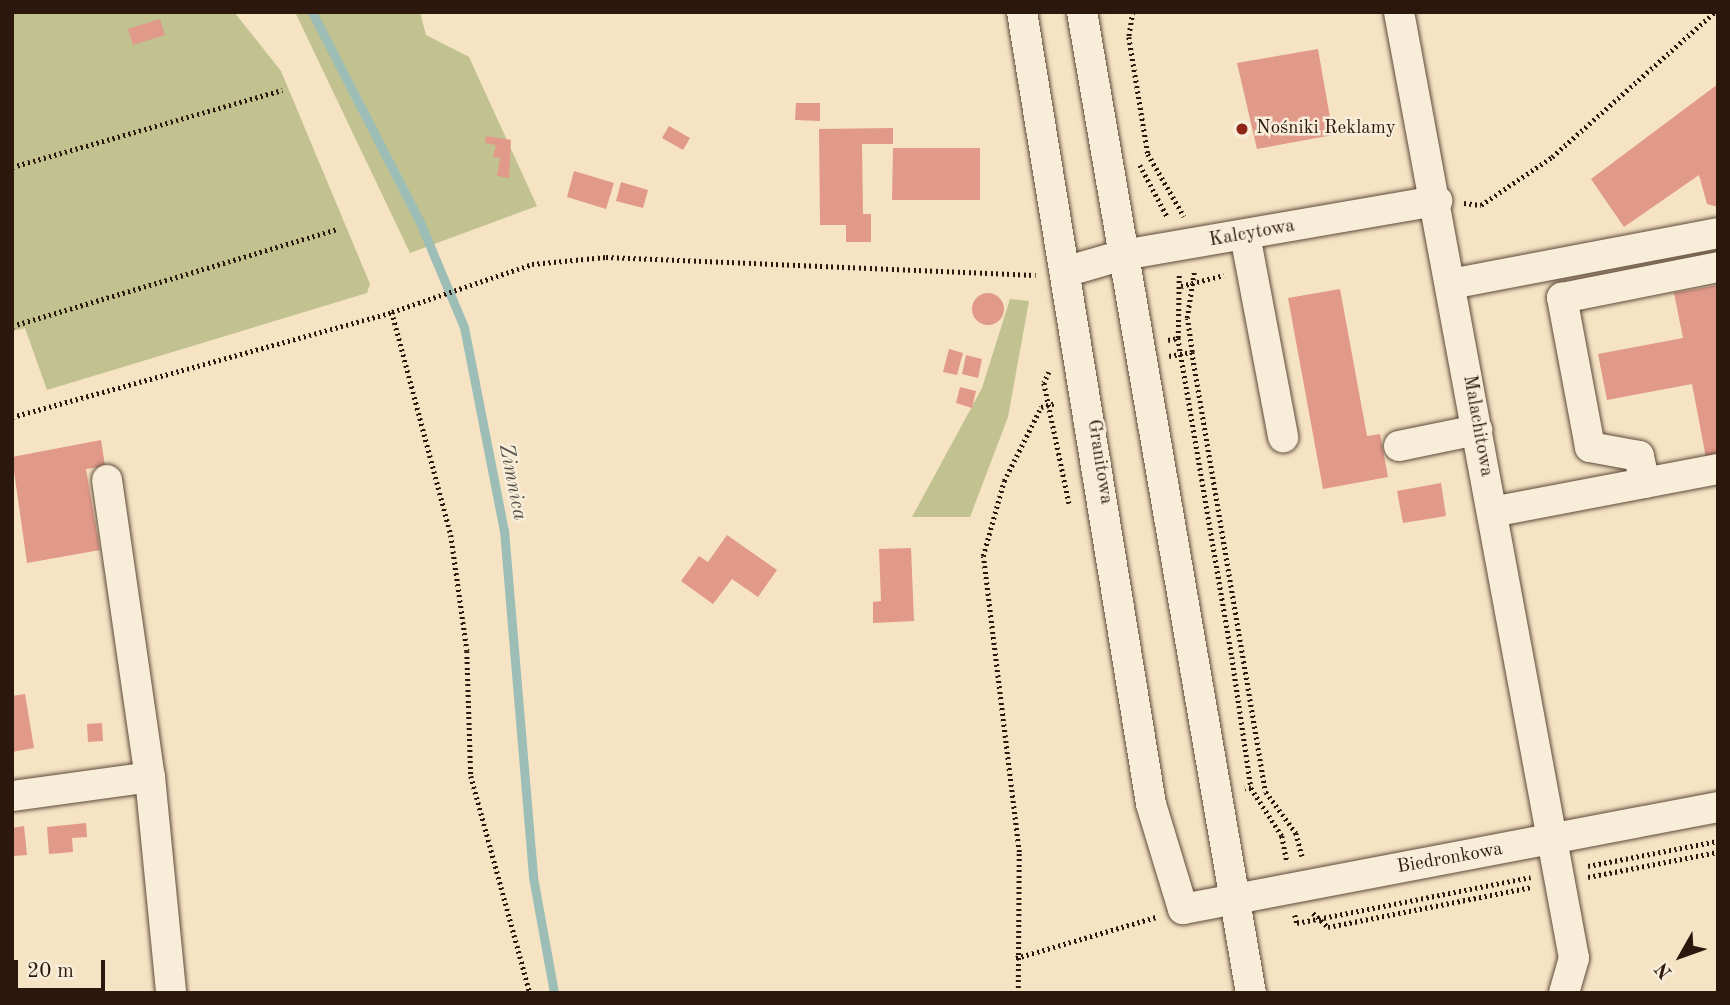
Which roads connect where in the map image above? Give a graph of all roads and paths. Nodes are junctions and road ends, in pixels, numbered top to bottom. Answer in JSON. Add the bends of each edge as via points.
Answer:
{"nodes":[{"id":1,"x":1021,"y":12,"type":"edge"},
{"id":2,"x":1082,"y":12,"type":"edge"},
{"id":3,"x":1399,"y":12,"type":"edge"},
{"id":4,"x":1716,"y":12,"type":"edge"},
{"id":5,"x":282,"y":90,"type":"dead end"},
{"id":6,"x":12,"y":167,"type":"edge"},
{"id":7,"x":1437,"y":201,"type":"junction"},
{"id":8,"x":338,"y":229,"type":"dead end"},
{"id":9,"x":1718,"y":233,"type":"edge"},
{"id":10,"x":1245,"y":235,"type":"junction"},
{"id":11,"x":1123,"y":255,"type":"junction"},
{"id":12,"x":1718,"y":267,"type":"edge"},
{"id":13,"x":1252,"y":269,"type":"junction"},
{"id":14,"x":1068,"y":271,"type":"junction"},
{"id":15,"x":1002,"y":274,"type":"dead end"},
{"id":16,"x":1451,"y":284,"type":"junction"},
{"id":17,"x":1181,"y":286,"type":"dead end"},
{"id":18,"x":393,"y":312,"type":"junction"},
{"id":19,"x":12,"y":326,"type":"edge"},
{"id":20,"x":1192,"y":352,"type":"dead end"},
{"id":21,"x":1049,"y":405,"type":"dead end"},
{"id":22,"x":12,"y":416,"type":"edge"},
{"id":23,"x":1478,"y":430,"type":"junction"},
{"id":24,"x":1283,"y":437,"type":"dead end"},
{"id":25,"x":1399,"y":446,"type":"dead end"},
{"id":26,"x":1718,"y":470,"type":"edge"},
{"id":27,"x":107,"y":480,"type":"dead end"},
{"id":28,"x":1644,"y":483,"type":"junction"},
{"id":29,"x":1492,"y":512,"type":"junction"},
{"id":30,"x":150,"y":777,"type":"junction"},
{"id":31,"x":12,"y":796,"type":"edge"},
{"id":32,"x":1718,"y":807,"type":"edge"},
{"id":33,"x":1550,"y":841,"type":"junction"},
{"id":34,"x":1718,"y":852,"type":"edge"},
{"id":35,"x":1560,"y":882,"type":"junction"},
{"id":36,"x":1307,"y":883,"type":"junction"},
{"id":37,"x":1236,"y":898,"type":"junction"},
{"id":38,"x":1183,"y":909,"type":"junction"},
{"id":39,"x":1016,"y":958,"type":"junction"},
{"id":40,"x":171,"y":993,"type":"edge"},
{"id":41,"x":530,"y":993,"type":"edge"},
{"id":42,"x":1018,"y":993,"type":"edge"},
{"id":43,"x":1251,"y":993,"type":"edge"},
{"id":44,"x":1564,"y":993,"type":"edge"}],
"edges":[{"from":1,"to":14,"type":"street","name":"Granitowa"},
{"from":2,"to":11,"type":"street"},
{"from":3,"to":7,"type":"street","name":"Malachitowa"},
{"from":4,"to":7,"type":"path","via":[[1552,157],[1481,205]]},
{"from":5,"to":6,"type":"path"},
{"from":7,"to":10,"type":"street","name":"Kalcytowa"},
{"from":7,"to":16,"type":"street","name":"Malachitowa"},
{"from":8,"to":19,"type":"path"},
{"from":9,"to":16,"type":"street"},
{"from":10,"to":11,"type":"street","name":"Kalcytowa"},
{"from":10,"to":13,"type":"street"},
{"from":11,"to":14,"type":"street","name":"Kalcytowa"},
{"from":11,"to":37,"type":"street"},
{"from":12,"to":28,"type":"street","via":[[1562,298],[1590,447],[1639,456]]},
{"from":13,"to":17,"type":"path"},
{"from":13,"to":24,"type":"street"},
{"from":14,"to":38,"type":"street","name":"Granitowa","via":[[1151,804]]},
{"from":15,"to":18,"type":"path","via":[[606,257],[533,264]]},
{"from":16,"to":23,"type":"street","name":"Malachitowa"},
{"from":18,"to":22,"type":"path"},
{"from":18,"to":41,"type":"path","via":[[450,535],[467,651],[471,776]]},
{"from":20,"to":36,"type":"path","via":[[1266,792],[1299,839]]},
{"from":21,"to":39,"type":"path","via":[[1041,407],[1004,481],[983,556],[1019,852]]},
{"from":23,"to":25,"type":"street"},
{"from":23,"to":29,"type":"street","name":"Malachitowa"},
{"from":26,"to":28,"type":"street"},
{"from":27,"to":30,"type":"street"},
{"from":28,"to":29,"type":"street"},
{"from":29,"to":33,"type":"street","name":"Malachitowa"},
{"from":30,"to":31,"type":"street"},
{"from":30,"to":40,"type":"street"},
{"from":32,"to":33,"type":"street","name":"Biedronkowa"},
{"from":33,"to":35,"type":"street","name":"Malachitowa"},
{"from":33,"to":36,"type":"street","name":"Biedronkowa"},
{"from":34,"to":35,"type":"path"},
{"from":35,"to":36,"type":"path","via":[[1328,927],[1314,918]]},
{"from":35,"to":44,"type":"street","name":"Malachitowa","via":[[1574,958]]},
{"from":36,"to":37,"type":"street","name":"Biedronkowa"},
{"from":37,"to":38,"type":"street","name":"Biedronkowa"},
{"from":37,"to":43,"type":"street"},
{"from":38,"to":39,"type":"path"},
{"from":39,"to":42,"type":"path"}]}
